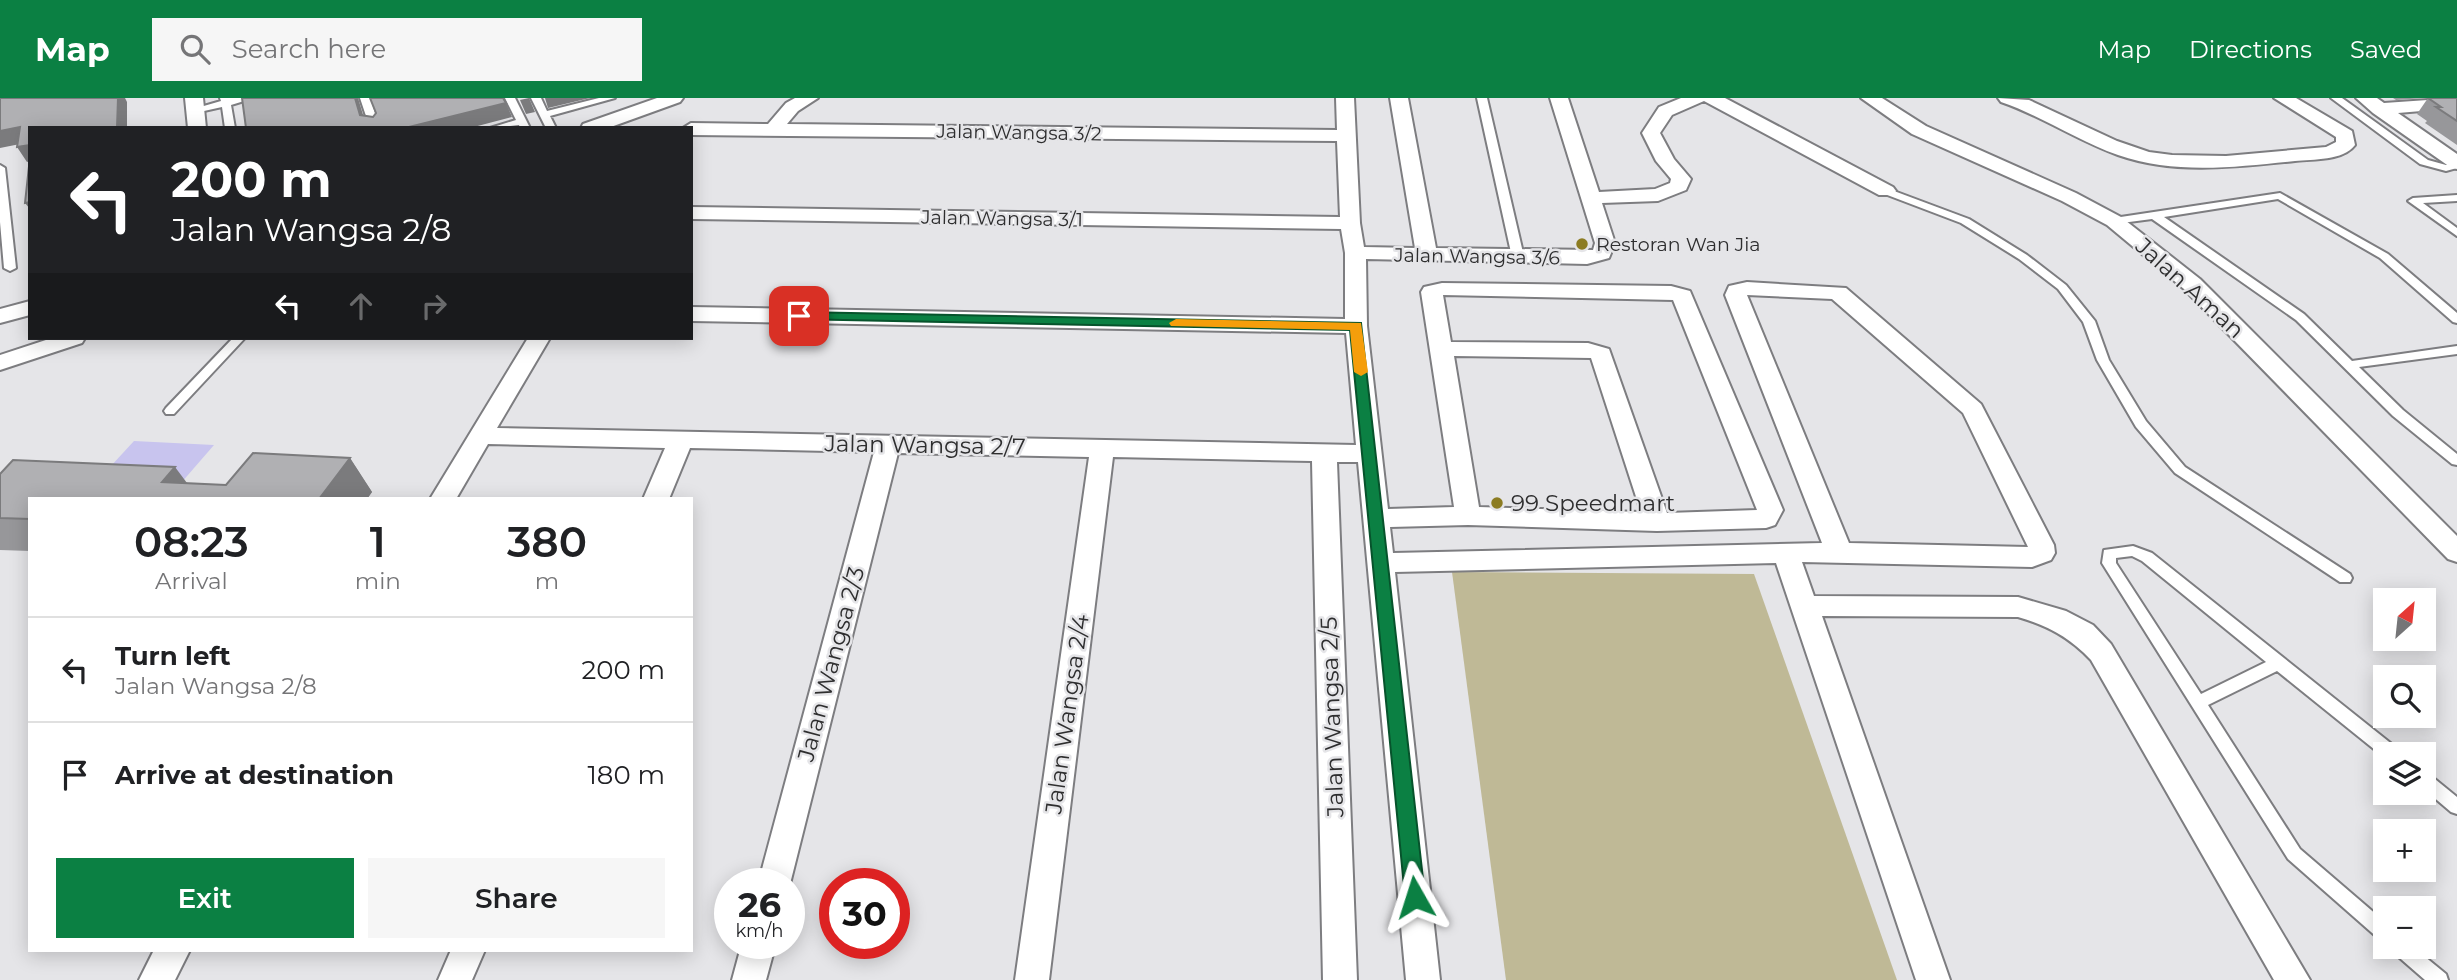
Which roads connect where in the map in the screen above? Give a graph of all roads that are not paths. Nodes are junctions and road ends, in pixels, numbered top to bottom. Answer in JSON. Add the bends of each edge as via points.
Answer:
{"nodes":[{"id":1,"x":249,"y":98,"type":"edge"},
{"id":2,"x":365,"y":98,"type":"edge"},
{"id":3,"x":510,"y":98,"type":"edge"},
{"id":4,"x":536,"y":98,"type":"edge"},
{"id":5,"x":610,"y":98,"type":"edge"},
{"id":6,"x":674,"y":98,"type":"edge"},
{"id":7,"x":809,"y":98,"type":"edge"},
{"id":8,"x":1345,"y":98,"type":"edge"},
{"id":9,"x":1399,"y":98,"type":"edge"},
{"id":10,"x":1482,"y":98,"type":"edge"},
{"id":11,"x":1559,"y":98,"type":"edge"},
{"id":12,"x":1697,"y":98,"type":"edge"},
{"id":13,"x":1711,"y":98,"type":"edge"},
{"id":14,"x":1870,"y":98,"type":"edge"},
{"id":15,"x":2007,"y":98,"type":"edge"},
{"id":16,"x":2283,"y":98,"type":"edge"},
{"id":17,"x":2336,"y":98,"type":"edge"},
{"id":18,"x":226,"y":101,"type":"edge"},
{"id":19,"x":2372,"y":103,"type":"edge"},
{"id":20,"x":2457,"y":103,"type":"edge"},
{"id":21,"x":196,"y":112,"type":"edge"},
{"id":22,"x":544,"y":115,"type":"junction"},
{"id":23,"x":524,"y":124,"type":"edge"},
{"id":24,"x":230,"y":126,"type":"edge"},
{"id":25,"x":374,"y":126,"type":"edge"},
{"id":26,"x":550,"y":126,"type":"edge"},
{"id":27,"x":596,"y":126,"type":"edge"},
{"id":28,"x":775,"y":128,"type":"junction"},
{"id":29,"x":693,"y":129,"type":"edge"},
{"id":30,"x":1348,"y":136,"type":"junction"},
{"id":31,"x":2457,"y":164,"type":"edge"},
{"id":32,"x":0,"y":168,"type":"edge"},
{"id":33,"x":1886,"y":191,"type":"joint"},
{"id":34,"x":1592,"y":198,"type":"junction"},
{"id":35,"x":2457,"y":198,"type":"edge"},
{"id":36,"x":693,"y":213,"type":"edge"},
{"id":37,"x":2154,"y":215,"type":"junction"},
{"id":38,"x":2114,"y":221,"type":"junction"},
{"id":39,"x":1313,"y":222,"type":"joint"},
{"id":40,"x":1350,"y":223,"type":"junction"},
{"id":41,"x":2457,"y":233,"type":"edge"},
{"id":42,"x":1355,"y":253,"type":"junction"},
{"id":43,"x":1427,"y":256,"type":"junction"},
{"id":44,"x":1518,"y":257,"type":"junction"},
{"id":45,"x":10,"y":268,"type":"dead end"},
{"id":46,"x":28,"y":309,"type":"edge"},
{"id":47,"x":693,"y":314,"type":"edge"},
{"id":48,"x":0,"y":316,"type":"edge"},
{"id":49,"x":2457,"y":318,"type":"edge"},
{"id":50,"x":1356,"y":326,"type":"junction"},
{"id":51,"x":28,"y":336,"type":"edge"},
{"id":52,"x":68,"y":340,"type":"edge"},
{"id":53,"x":237,"y":340,"type":"edge"},
{"id":54,"x":538,"y":340,"type":"edge"},
{"id":55,"x":0,"y":345,"type":"edge"},
{"id":56,"x":1440,"y":349,"type":"junction"},
{"id":57,"x":2457,"y":350,"type":"edge"},
{"id":58,"x":0,"y":363,"type":"edge"},
{"id":59,"x":2349,"y":365,"type":"junction"},
{"id":60,"x":170,"y":411,"type":"dead end"},
{"id":61,"x":480,"y":436,"type":"junction"},
{"id":62,"x":681,"y":440,"type":"junction"},
{"id":63,"x":888,"y":444,"type":"junction"},
{"id":64,"x":1102,"y":449,"type":"junction"},
{"id":65,"x":1324,"y":454,"type":"junction"},
{"id":66,"x":1369,"y":454,"type":"junction"},
{"id":67,"x":2457,"y":461,"type":"edge"},
{"id":68,"x":444,"y":497,"type":"edge"},
{"id":69,"x":657,"y":497,"type":"edge"},
{"id":70,"x":1468,"y":516,"type":"junction"},
{"id":71,"x":1376,"y":518,"type":"junction"},
{"id":72,"x":1657,"y":522,"type":"junction"},
{"id":73,"x":2457,"y":551,"type":"edge"},
{"id":74,"x":1839,"y":552,"type":"junction"},
{"id":75,"x":1786,"y":553,"type":"junction"},
{"id":76,"x":1381,"y":563,"type":"junction"},
{"id":77,"x":2345,"y":578,"type":"dead end"},
{"id":78,"x":1806,"y":606,"type":"junction"},
{"id":79,"x":2278,"y":663,"type":"junction"},
{"id":80,"x":2198,"y":704,"type":"junction"},
{"id":81,"x":2377,"y":742,"type":"edge"},
{"id":82,"x":2436,"y":790,"type":"edge"},
{"id":83,"x":2457,"y":807,"type":"edge"},
{"id":84,"x":778,"y":868,"type":"edge"},
{"id":85,"x":2373,"y":923,"type":"edge"},
{"id":86,"x":172,"y":952,"type":"edge"},
{"id":87,"x":467,"y":952,"type":"edge"},
{"id":88,"x":755,"y":959,"type":"edge"},
{"id":89,"x":2414,"y":959,"type":"edge"},
{"id":90,"x":156,"y":980,"type":"edge"},
{"id":91,"x":455,"y":980,"type":"edge"},
{"id":92,"x":749,"y":980,"type":"edge"},
{"id":93,"x":1032,"y":980,"type":"edge"},
{"id":94,"x":1340,"y":980,"type":"edge"},
{"id":95,"x":1423,"y":980,"type":"edge"},
{"id":96,"x":1933,"y":980,"type":"edge"},
{"id":97,"x":2293,"y":980,"type":"edge"},
{"id":98,"x":2438,"y":980,"type":"edge"}],
"edges":[{"from":1,"to":18,"type":"lane"},
{"from":2,"to":25,"type":"lane"},
{"from":3,"to":23,"type":"lane"},
{"from":4,"to":22,"type":"lane"},
{"from":5,"to":22,"type":"lane"},
{"from":6,"to":27,"type":"street"},
{"from":7,"to":28,"type":"street","via":[[792,107]]},
{"from":8,"to":30,"type":"street"},
{"from":9,"to":43,"type":"street"},
{"from":10,"to":44,"type":"lane"},
{"from":11,"to":34,"type":"street","name":"Jalan Wangsa 3/6"},
{"from":12,"to":34,"type":"street","via":[[1665,111],[1651,134],[1681,180],[1679,186],[1658,195]]},
{"from":13,"to":33,"type":"street"},
{"from":14,"to":38,"type":"street","name":"Jalan Aman","via":[[1919,130]]},
{"from":15,"to":16,"type":"street","via":[[2038,107],[2125,151],[2163,161],[2330,152],[2346,145],[2345,135]]},
{"from":17,"to":31,"type":"lane","via":[[2424,162],[2446,169]]},
{"from":18,"to":21,"type":"lane"},
{"from":18,"to":24,"type":"lane"},
{"from":19,"to":20,"type":"street"},
{"from":19,"to":31,"type":"street"},
{"from":22,"to":26,"type":"lane"},
{"from":28,"to":29,"type":"street","name":"Jalan Wangsa 3/2"},
{"from":28,"to":30,"type":"street","name":"Jalan Wangsa 3/2"},
{"from":30,"to":40,"type":"street"},
{"from":32,"to":45,"type":"lane"},
{"from":33,"to":77,"type":"lane","via":[[1965,221],[2062,287],[2089,321],[2103,360],[2141,424],[2180,470]]},
{"from":34,"to":44,"type":"street","name":"Jalan Wangsa 3/6","via":[[1605,243],[1602,254]]},
{"from":35,"to":41,"type":"lane","via":[[2413,201]]},
{"from":36,"to":39,"type":"street","name":"Jalan Wangsa 3/1"},
{"from":37,"to":38,"type":"lane"},
{"from":37,"to":49,"type":"lane","via":[[2280,196],[2384,256]]},
{"from":37,"to":59,"type":"lane","via":[[2300,317]]},
{"from":38,"to":73,"type":"street","name":"Jalan Aman","via":[[2192,284]]},
{"from":39,"to":40,"type":"street"},
{"from":40,"to":42,"type":"street"},
{"from":42,"to":43,"type":"street","name":"Jalan Wangsa 3/6"},
{"from":42,"to":50,"type":"street"},
{"from":43,"to":44,"type":"street","name":"Jalan Wangsa 3/6"},
{"from":46,"to":48,"type":"street"},
{"from":47,"to":50,"type":"street"},
{"from":50,"to":66,"type":"street"},
{"from":51,"to":55,"type":"street"},
{"from":52,"to":58,"type":"street"},
{"from":53,"to":60,"type":"lane"},
{"from":54,"to":61,"type":"street"},
{"from":56,"to":70,"type":"street"},
{"from":56,"to":72,"type":"street","via":[[1588,350],[1601,354]]},
{"from":56,"to":72,"type":"street","via":[[1431,296],[1436,290],[1671,292],[1682,296],[1770,516],[1759,521]]},
{"from":57,"to":59,"type":"lane"},
{"from":59,"to":67,"type":"lane"},
{"from":61,"to":62,"type":"street","name":"Jalan Wangsa 2/7"},
{"from":61,"to":68,"type":"street"},
{"from":62,"to":63,"type":"street","name":"Jalan Wangsa 2/7"},
{"from":62,"to":69,"type":"street"},
{"from":63,"to":64,"type":"street","name":"Jalan Wangsa 2/7"},
{"from":63,"to":84,"type":"street","name":"Jalan Wangsa 2/3"},
{"from":64,"to":65,"type":"street","name":"Jalan Wangsa 2/7"},
{"from":64,"to":93,"type":"street","name":"Jalan Wangsa 2/4"},
{"from":65,"to":66,"type":"street","name":"Jalan Wangsa 2/7"},
{"from":65,"to":94,"type":"street","name":"Jalan Wangsa 2/5"},
{"from":66,"to":71,"type":"street"},
{"from":70,"to":71,"type":"street"},
{"from":70,"to":72,"type":"street"},
{"from":71,"to":76,"type":"street"},
{"from":74,"to":74,"type":"street","via":[[1737,295],[1741,289],[1838,293],[1973,409],[2042,552],[2032,557]]},
{"from":74,"to":75,"type":"street"},
{"from":75,"to":76,"type":"street"},
{"from":75,"to":78,"type":"street"},
{"from":76,"to":95,"type":"street"},
{"from":78,"to":96,"type":"street"},
{"from":78,"to":97,"type":"street","via":[[2018,607],[2056,618],[2083,633],[2101,652]]},
{"from":79,"to":80,"type":"lane"},
{"from":79,"to":80,"type":"lane","via":[[2147,557],[2133,551],[2109,554],[2109,563]]},
{"from":79,"to":81,"type":"lane"},
{"from":80,"to":85,"type":"lane","via":[[2294,854]]},
{"from":82,"to":83,"type":"lane"},
{"from":86,"to":90,"type":"street"},
{"from":87,"to":91,"type":"street"},
{"from":88,"to":92,"type":"street"},
{"from":89,"to":98,"type":"lane"}]}
